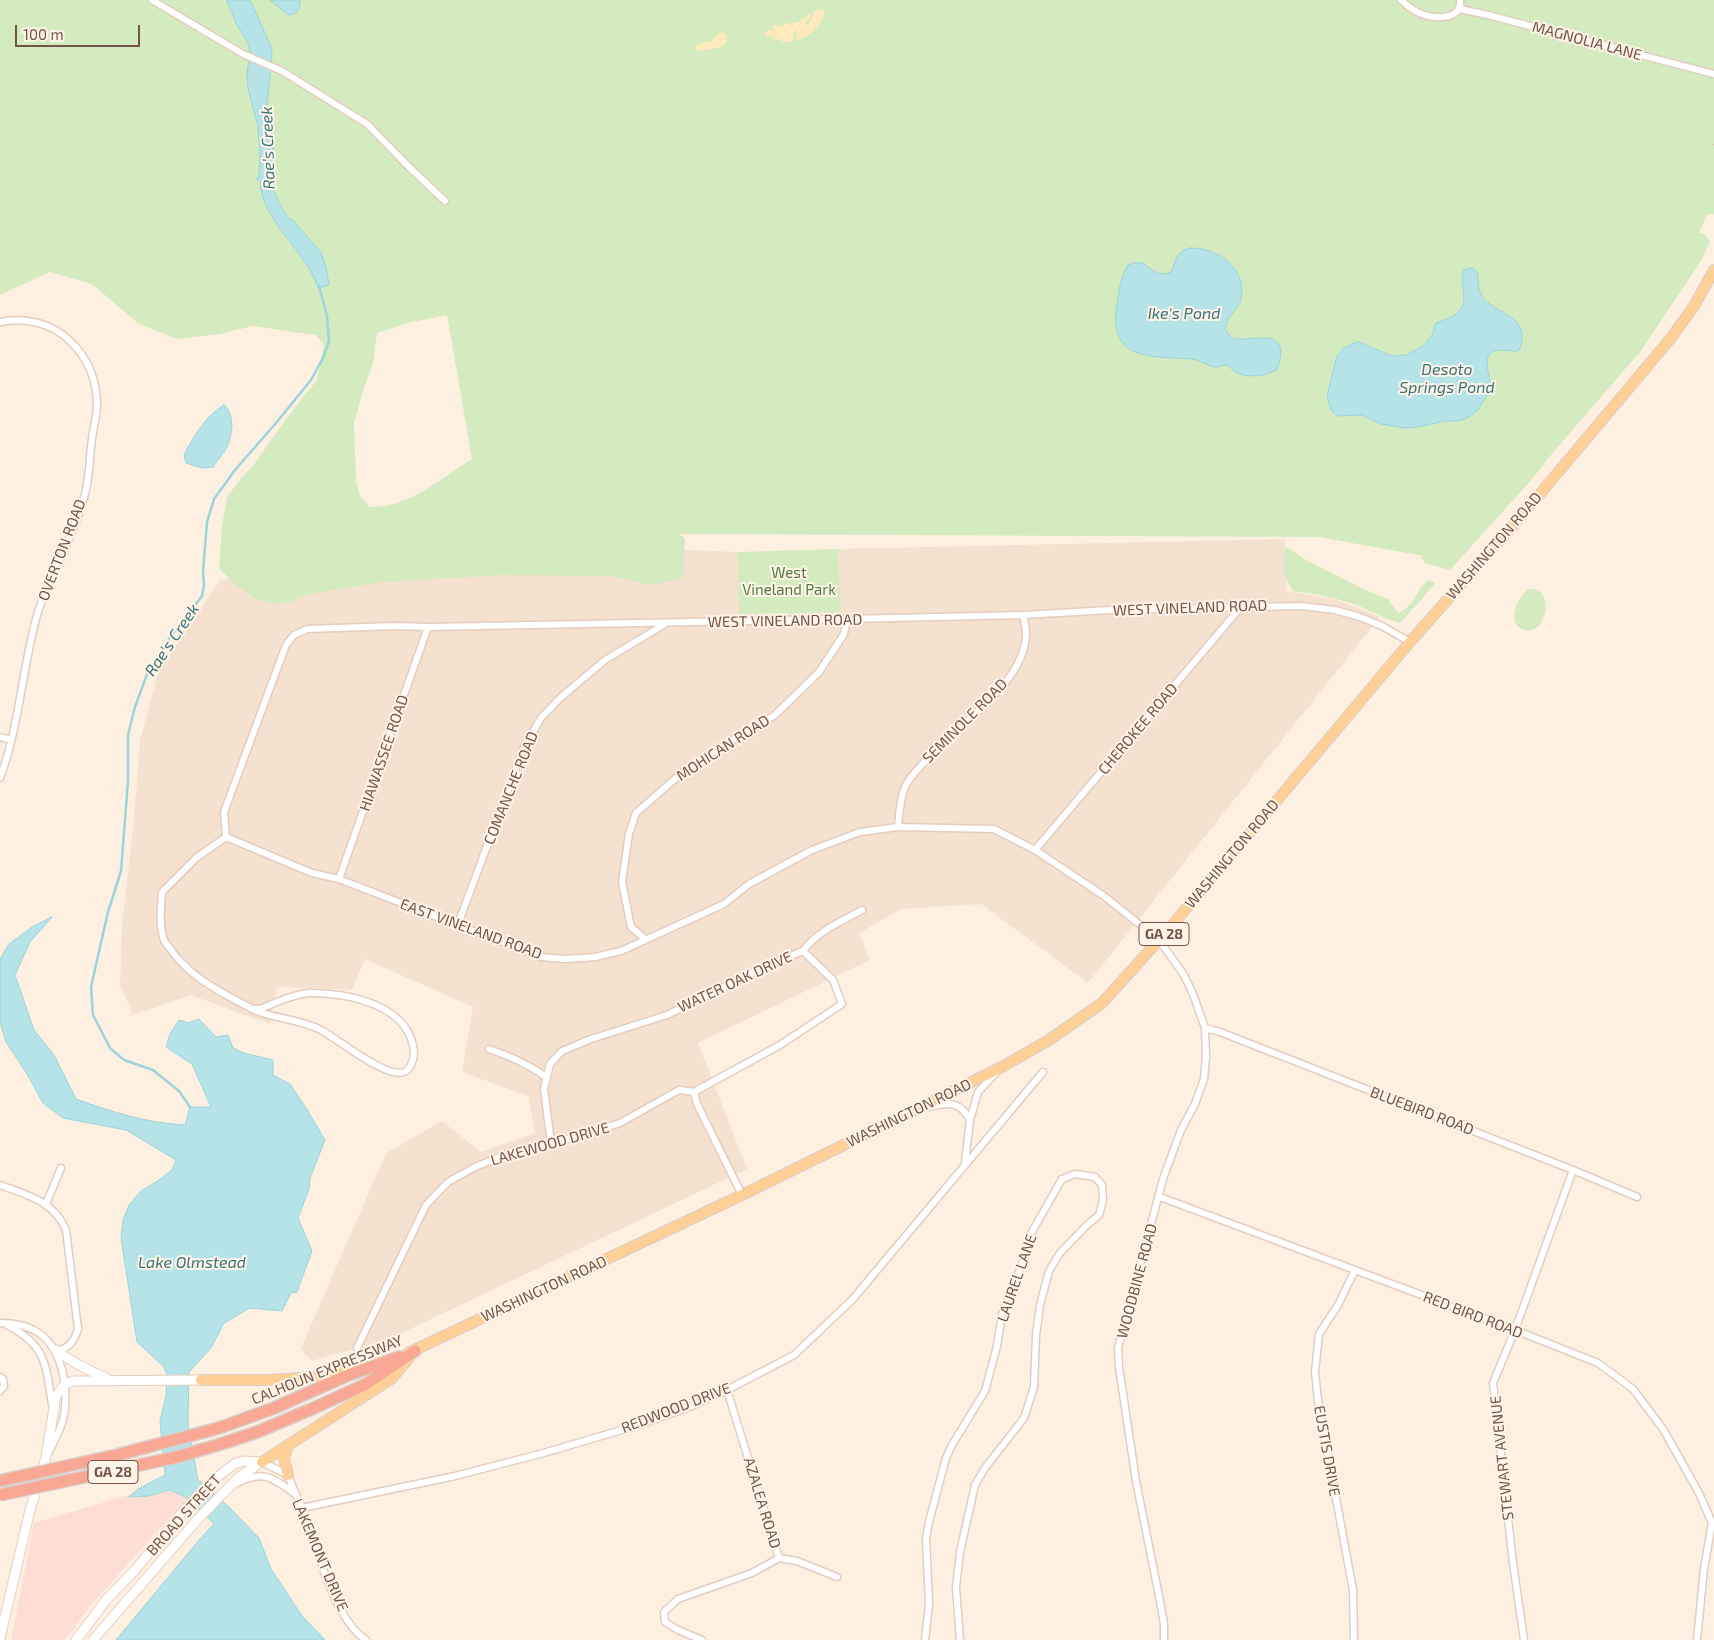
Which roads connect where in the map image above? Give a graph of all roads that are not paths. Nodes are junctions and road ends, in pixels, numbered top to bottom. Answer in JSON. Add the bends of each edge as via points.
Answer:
{"nodes":[{"id":1,"x":152,"y":0,"type":"edge"},
{"id":2,"x":1401,"y":0,"type":"edge"},
{"id":3,"x":1460,"y":0,"type":"edge"},
{"id":4,"x":1460,"y":9,"type":"junction"},
{"id":5,"x":1714,"y":74,"type":"edge"},
{"id":6,"x":444,"y":201,"type":"dead end"},
{"id":7,"x":1714,"y":270,"type":"edge"},
{"id":8,"x":0,"y":322,"type":"edge"},
{"id":9,"x":1240,"y":608,"type":"junction"},
{"id":10,"x":1023,"y":615,"type":"junction"},
{"id":11,"x":847,"y":620,"type":"junction"},
{"id":12,"x":667,"y":623,"type":"junction"},
{"id":13,"x":428,"y":627,"type":"junction"},
{"id":14,"x":1410,"y":642,"type":"junction"},
{"id":15,"x":0,"y":737,"type":"edge"},
{"id":16,"x":12,"y":740,"type":"junction"},
{"id":17,"x":0,"y":778,"type":"edge"},
{"id":18,"x":898,"y":826,"type":"junction"},
{"id":19,"x":226,"y":837,"type":"junction"},
{"id":20,"x":1035,"y":850,"type":"junction"},
{"id":21,"x":340,"y":880,"type":"junction"},
{"id":22,"x":862,"y":910,"type":"dead end"},
{"id":23,"x":458,"y":924,"type":"junction"},
{"id":24,"x":645,"y":939,"type":"junction"},
{"id":25,"x":1159,"y":940,"type":"junction"},
{"id":26,"x":803,"y":951,"type":"junction"},
{"id":27,"x":253,"y":1009,"type":"junction"},
{"id":28,"x":1205,"y":1028,"type":"junction"},
{"id":29,"x":490,"y":1049,"type":"dead end"},
{"id":30,"x":1000,"y":1068,"type":"junction"},
{"id":31,"x":1043,"y":1072,"type":"dead end"},
{"id":32,"x":546,"y":1077,"type":"junction"},
{"id":33,"x":694,"y":1092,"type":"junction"},
{"id":34,"x":911,"y":1111,"type":"junction"},
{"id":35,"x":970,"y":1120,"type":"junction"},
{"id":36,"x":551,"y":1143,"type":"junction"},
{"id":37,"x":965,"y":1163,"type":"junction"},
{"id":38,"x":61,"y":1168,"type":"dead end"},
{"id":39,"x":1573,"y":1170,"type":"junction"},
{"id":40,"x":0,"y":1185,"type":"edge"},
{"id":41,"x":742,"y":1195,"type":"junction"},
{"id":42,"x":1160,"y":1197,"type":"junction"},
{"id":43,"x":1637,"y":1197,"type":"dead end"},
{"id":44,"x":46,"y":1204,"type":"junction"},
{"id":45,"x":1354,"y":1270,"type":"junction"},
{"id":46,"x":2,"y":1323,"type":"edge"},
{"id":47,"x":1515,"y":1330,"type":"junction"},
{"id":48,"x":357,"y":1348,"type":"dead end"},
{"id":49,"x":56,"y":1350,"type":"junction"},
{"id":50,"x":415,"y":1351,"type":"junction"},
{"id":51,"x":0,"y":1377,"type":"edge"},
{"id":52,"x":111,"y":1380,"type":"junction"},
{"id":53,"x":201,"y":1380,"type":"joint"},
{"id":54,"x":65,"y":1384,"type":"junction"},
{"id":55,"x":727,"y":1390,"type":"junction"},
{"id":56,"x":0,"y":1391,"type":"edge"},
{"id":57,"x":53,"y":1410,"type":"junction"},
{"id":58,"x":288,"y":1445,"type":"junction"},
{"id":59,"x":46,"y":1457,"type":"junction"},
{"id":60,"x":262,"y":1462,"type":"junction"},
{"id":61,"x":288,"y":1475,"type":"junction"},
{"id":62,"x":0,"y":1481,"type":"edge"},
{"id":63,"x":227,"y":1488,"type":"junction"},
{"id":64,"x":294,"y":1493,"type":"junction"},
{"id":65,"x":0,"y":1495,"type":"edge"},
{"id":66,"x":302,"y":1508,"type":"junction"},
{"id":67,"x":1713,"y":1522,"type":"edge"},
{"id":68,"x":779,"y":1558,"type":"junction"},
{"id":69,"x":837,"y":1577,"type":"dead end"},
{"id":70,"x":0,"y":1638,"type":"edge"},
{"id":71,"x":76,"y":1640,"type":"edge"},
{"id":72,"x":93,"y":1640,"type":"edge"},
{"id":73,"x":366,"y":1640,"type":"edge"},
{"id":74,"x":702,"y":1640,"type":"edge"},
{"id":75,"x":926,"y":1640,"type":"edge"},
{"id":76,"x":960,"y":1640,"type":"edge"},
{"id":77,"x":1164,"y":1640,"type":"edge"},
{"id":78,"x":1354,"y":1640,"type":"edge"},
{"id":79,"x":1524,"y":1640,"type":"edge"},
{"id":80,"x":1697,"y":1640,"type":"edge"}],
"edges":[{"from":1,"to":6,"type":"street","via":[[243,54],[282,71],[367,124]]},
{"from":2,"to":4,"type":"street","via":[[1427,16],[1446,16]]},
{"from":3,"to":4,"type":"street"},
{"from":4,"to":5,"type":"street","name":"MAGNOLIA LANE"},
{"from":7,"to":14,"type":"main road","name":"WASHINGTON ROAD","number":"GA 28","via":[[1671,338]]},
{"from":8,"to":16,"type":"street","name":"OVERTON ROAD","via":[[48,325],[63,334],[87,362],[95,384],[97,407],[88,479],[69,540],[36,617]]},
{"from":9,"to":10,"type":"street","name":"WEST VINELAND ROAD"},
{"from":9,"to":14,"type":"street","name":"WEST VINELAND ROAD","via":[[1271,605],[1335,610],[1382,626]]},
{"from":9,"to":20,"type":"street","name":"CHEROKEE ROAD"},
{"from":10,"to":11,"type":"street","name":"WEST VINELAND ROAD"},
{"from":10,"to":18,"type":"street","name":"SEMINOLE ROAD","via":[[1026,633],[1016,669],[998,692],[915,772],[904,788]]},
{"from":11,"to":12,"type":"street","name":"WEST VINELAND ROAD"},
{"from":11,"to":24,"type":"street","name":"MOHICAN ROAD","via":[[844,634],[819,672],[775,715],[684,771],[636,813],[629,834],[622,882],[631,927]]},
{"from":12,"to":13,"type":"street","name":"WEST VINELAND ROAD"},
{"from":12,"to":23,"type":"street","name":"COMANCHE ROAD","via":[[605,660],[540,718],[524,747]]},
{"from":13,"to":19,"type":"street","name":"WEST VINELAND ROAD","via":[[307,629],[294,635],[286,645],[224,812]]},
{"from":13,"to":21,"type":"street","name":"HIAWASSEE ROAD"},
{"from":14,"to":25,"type":"main road","name":"WASHINGTON ROAD","number":"GA 28"},
{"from":15,"to":16,"type":"street"},
{"from":16,"to":17,"type":"street","name":"OVERTON ROAD"},
{"from":18,"to":20,"type":"street","name":"EAST VINELAND ROAD","via":[[994,829]]},
{"from":18,"to":24,"type":"street","name":"EAST VINELAND ROAD","via":[[860,832],[812,850],[749,884],[724,904]]},
{"from":19,"to":21,"type":"street","name":"EAST VINELAND ROAD","via":[[312,873]]},
{"from":19,"to":27,"type":"street","via":[[196,858],[162,892],[160,919],[163,939],[179,961],[205,984]]},
{"from":20,"to":25,"type":"street","name":"EAST VINELAND ROAD","via":[[1104,896]]},
{"from":21,"to":23,"type":"street","name":"EAST VINELAND ROAD"},
{"from":22,"to":26,"type":"street","via":[[808,943]]},
{"from":23,"to":24,"type":"street","name":"EAST VINELAND ROAD","via":[[541,957],[595,956],[621,951]]},
{"from":25,"to":28,"type":"street","name":"WOODBINE ROAD","via":[[1184,975]]},
{"from":25,"to":30,"type":"main road","name":"WASHINGTON ROAD","number":"GA 28","via":[[1102,1002],[1049,1040]]},
{"from":26,"to":32,"type":"street","name":"WATER OAK DRIVE","via":[[666,1015],[562,1051],[550,1064]]},
{"from":26,"to":33,"type":"street","name":"WATER OAK DRIVE","via":[[833,980],[842,1004],[780,1045]]},
{"from":27,"to":27,"type":"street","via":[[320,1029],[394,1073],[404,1072],[411,1066],[414,1056],[411,1038],[404,1027],[378,1005],[312,993]]},
{"from":28,"to":39,"type":"street","name":"BLUEBIRD ROAD"},
{"from":28,"to":42,"type":"street","name":"WOODBINE ROAD","via":[[1204,1079],[1171,1156]]},
{"from":29,"to":32,"type":"street","via":[[520,1061]]},
{"from":30,"to":34,"type":"main road","name":"WASHINGTON ROAD","number":"GA 28"},
{"from":30,"to":35,"type":"street","via":[[978,1092]]},
{"from":31,"to":37,"type":"street","name":"REDWOOD DRIVE"},
{"from":32,"to":36,"type":"street","name":"WATER OAK DRIVE","via":[[544,1089]]},
{"from":33,"to":36,"type":"street","name":"LAKEWOOD DRIVE","via":[[679,1090],[620,1123]]},
{"from":33,"to":41,"type":"street"},
{"from":34,"to":35,"type":"street","via":[[953,1104],[964,1109]]},
{"from":34,"to":41,"type":"main road","name":"WASHINGTON ROAD","number":"GA 28"},
{"from":35,"to":37,"type":"street"},
{"from":36,"to":48,"type":"street","name":"LAKEWOOD DRIVE","via":[[514,1151],[475,1167],[448,1182],[426,1205]]},
{"from":37,"to":55,"type":"street","name":"REDWOOD DRIVE","via":[[852,1300],[829,1322],[794,1355]]},
{"from":38,"to":44,"type":"street"},
{"from":39,"to":43,"type":"street","name":"BLUEBIRD ROAD"},
{"from":39,"to":47,"type":"street","name":"STEWART AVENUE"},
{"from":40,"to":44,"type":"street"},
{"from":41,"to":50,"type":"main road","name":"WASHINGTON ROAD","number":"GA 28"},
{"from":42,"to":45,"type":"street","name":"RED BIRD ROAD"},
{"from":42,"to":77,"type":"street","name":"WOODBINE ROAD","via":[[1118,1348],[1136,1481],[1164,1624]]},
{"from":44,"to":49,"type":"street","via":[[59,1216],[66,1230],[78,1325],[74,1340],[63,1350]]},
{"from":45,"to":47,"type":"street","name":"RED BIRD ROAD"},
{"from":45,"to":78,"type":"street","name":"EUSTIS DRIVE","via":[[1320,1334],[1315,1372],[1353,1590]]},
{"from":46,"to":49,"type":"street","via":[[38,1332]]},
{"from":46,"to":57,"type":"street","via":[[26,1335],[42,1355]]},
{"from":47,"to":67,"type":"street","name":"RED BIRD ROAD","via":[[1598,1363],[1632,1389],[1663,1429]]},
{"from":47,"to":79,"type":"street","name":"STEWART AVENUE","via":[[1494,1384]]},
{"from":49,"to":52,"type":"main road","via":[[69,1361]]},
{"from":49,"to":54,"type":"street"},
{"from":50,"to":53,"type":"main road","via":[[322,1376]]},
{"from":50,"to":58,"type":"main road","via":[[391,1379]]},
{"from":50,"to":62,"type":"highway","name":"CALHOUN EXPRESSWAY","number":"GA 28","bridge":true,"via":[[219,1428]]},
{"from":50,"to":65,"type":"highway","name":"CALHOUN EXPRESSWAY","number":"GA 28","bridge":true,"via":[[366,1384],[257,1432],[177,1457]]},
{"from":51,"to":56,"type":"street","via":[[4,1386]]},
{"from":52,"to":53,"type":"main road"},
{"from":52,"to":54,"type":"main road"},
{"from":54,"to":57,"type":"main road","via":[[56,1396]]},
{"from":54,"to":59,"type":"street","via":[[63,1419]]},
{"from":55,"to":66,"type":"street","name":"REDWOOD DRIVE","via":[[642,1424],[540,1454],[456,1476]]},
{"from":55,"to":68,"type":"street","name":"AZALEA ROAD"},
{"from":57,"to":59,"type":"main road"},
{"from":58,"to":60,"type":"main road"},
{"from":58,"to":61,"type":"main road","via":[[284,1458]]},
{"from":59,"to":70,"type":"main road"},
{"from":60,"to":61,"type":"street"},
{"from":60,"to":63,"type":"main road","name":"BROAD STREET"},
{"from":60,"to":71,"type":"main road","name":"BROAD STREET","via":[[236,1463],[217,1477],[107,1599]]},
{"from":61,"to":64,"type":"street","name":"LAKEMONT DRIVE"},
{"from":63,"to":64,"type":"street","name":"LAKEMONT DRIVE","via":[[252,1476],[264,1476],[278,1481]]},
{"from":63,"to":72,"type":"main road","name":"BROAD STREET"},
{"from":64,"to":66,"type":"street","name":"LAKEMONT DRIVE"},
{"from":66,"to":73,"type":"street","name":"LAKEMONT DRIVE","via":[[332,1590],[349,1622]]},
{"from":67,"to":80,"type":"street"},
{"from":68,"to":69,"type":"street","name":"AZALEA ROAD","via":[[797,1561]]},
{"from":68,"to":74,"type":"street","via":[[752,1573],[678,1599],[664,1612],[665,1622]]},
{"from":75,"to":76,"type":"street","name":"LAUREL LANE","via":[[929,1604],[926,1538],[946,1458],[985,1391],[1002,1314],[1024,1259],[1029,1236],[1062,1179],[1075,1174],[1095,1177],[1102,1186],[1099,1215],[1060,1253],[1049,1271],[1040,1305],[1034,1387],[1024,1418],[985,1468],[976,1486],[960,1552],[956,1587]]}]}
